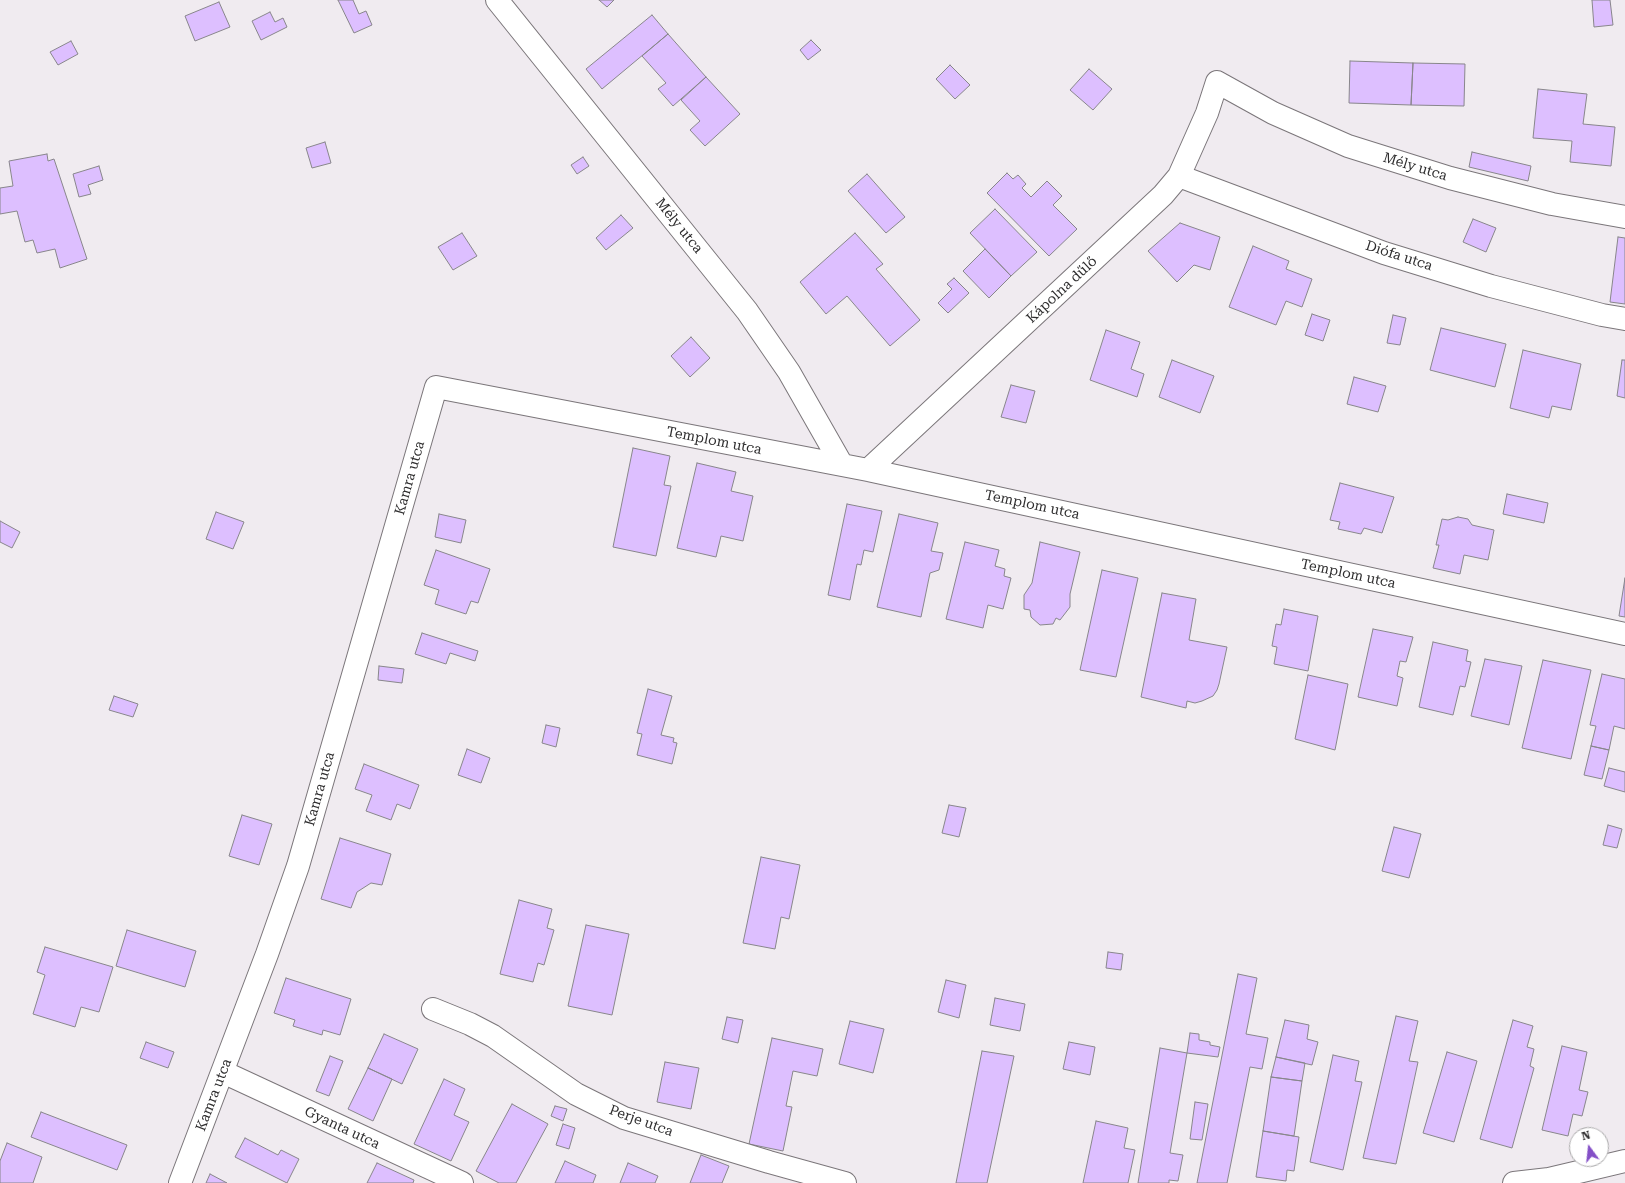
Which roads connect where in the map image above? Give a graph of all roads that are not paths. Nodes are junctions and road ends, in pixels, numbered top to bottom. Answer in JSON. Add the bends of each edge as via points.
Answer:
{"nodes":[{"id":1,"x":497,"y":0,"type":"edge"},
{"id":2,"x":1217,"y":82,"type":"joint"},
{"id":3,"x":1179,"y":176,"type":"junction"},
{"id":4,"x":1625,"y":217,"type":"edge"},
{"id":5,"x":1625,"y":319,"type":"edge"},
{"id":6,"x":436,"y":387,"type":"joint"},
{"id":7,"x":842,"y":465,"type":"junction"},
{"id":8,"x":868,"y":470,"type":"junction"},
{"id":9,"x":1625,"y":634,"type":"edge"},
{"id":10,"x":433,"y":1009,"type":"dead end"},
{"id":11,"x":223,"y":1072,"type":"junction"},
{"id":12,"x":1625,"y":1161,"type":"edge"},
{"id":13,"x":180,"y":1183,"type":"edge"},
{"id":14,"x":462,"y":1183,"type":"edge"},
{"id":15,"x":845,"y":1183,"type":"edge"},
{"id":16,"x":1514,"y":1183,"type":"edge"}],
"edges":[{"from":1,"to":7,"type":"street","name":"Mély utca","via":[[747,311],[790,372]]},
{"from":2,"to":3,"type":"street","name":"Kápolna dűlő","via":[[1207,113]]},
{"from":2,"to":4,"type":"street","name":"Mély utca","via":[[1273,113],[1348,146],[1450,178],[1552,204]]},
{"from":3,"to":5,"type":"street","name":"Diófa utca","via":[[1384,253],[1491,286]]},
{"from":3,"to":8,"type":"street","name":"Kápolna dűlő","via":[[1163,195]]},
{"from":6,"to":7,"type":"street","name":"Templom utca"},
{"from":6,"to":11,"type":"street","name":"Kamra utca","via":[[298,866]]},
{"from":7,"to":8,"type":"street","name":"Templom utca"},
{"from":8,"to":9,"type":"street","name":"Templom utca"},
{"from":10,"to":15,"type":"street","name":"Perje utca","via":[[493,1036],[576,1094],[624,1118]]},
{"from":11,"to":13,"type":"street","name":"Kamra utca"},
{"from":11,"to":14,"type":"street","name":"Gyanta utca"},
{"from":12,"to":16,"type":"street","via":[[1549,1179]]}]}
